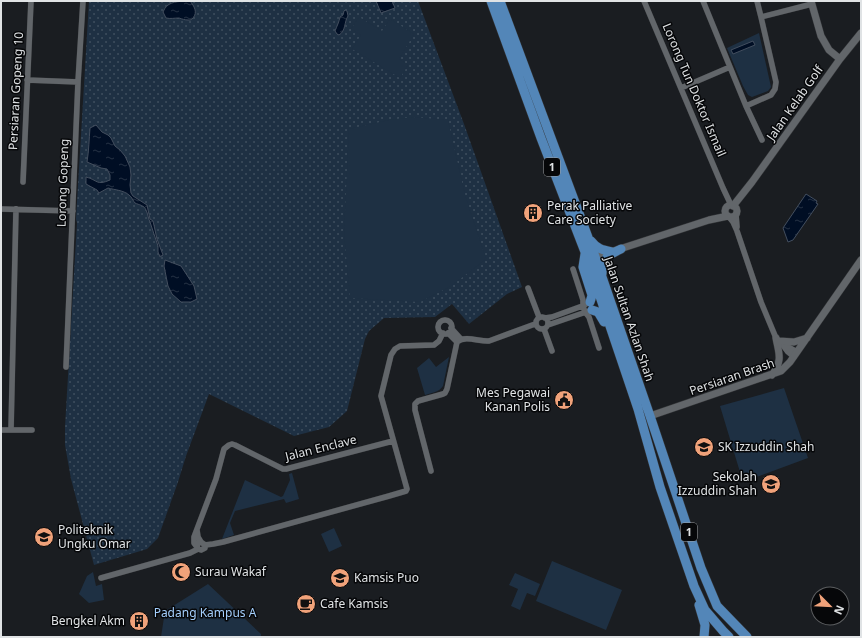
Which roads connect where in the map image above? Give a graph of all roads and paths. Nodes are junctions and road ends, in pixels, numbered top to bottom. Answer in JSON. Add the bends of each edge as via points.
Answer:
{"nodes":[{"id":1,"x":31,"y":1,"type":"edge"},
{"id":2,"x":83,"y":1,"type":"edge"},
{"id":3,"x":491,"y":1,"type":"edge"},
{"id":4,"x":500,"y":1,"type":"edge"},
{"id":5,"x":644,"y":1,"type":"edge"},
{"id":6,"x":703,"y":1,"type":"edge"},
{"id":7,"x":757,"y":1,"type":"edge"},
{"id":8,"x":812,"y":2,"type":"edge"},
{"id":9,"x":761,"y":18,"type":"junction"},
{"id":10,"x":861,"y":33,"type":"edge"},
{"id":11,"x":840,"y":59,"type":"junction"},
{"id":12,"x":730,"y":67,"type":"junction"},
{"id":13,"x":27,"y":80,"type":"junction"},
{"id":14,"x":78,"y":82,"type":"junction"},
{"id":15,"x":681,"y":88,"type":"junction"},
{"id":16,"x":746,"y":106,"type":"junction"},
{"id":17,"x":762,"y":140,"type":"dead end"},
{"id":18,"x":23,"y":182,"type":"dead end"},
{"id":19,"x":1,"y":209,"type":"edge"},
{"id":20,"x":16,"y":209,"type":"junction"},
{"id":21,"x":73,"y":211,"type":"junction"},
{"id":22,"x":731,"y":211,"type":"junction"},
{"id":23,"x":586,"y":231,"type":"junction"},
{"id":24,"x":617,"y":250,"type":"junction"},
{"id":25,"x":585,"y":252,"type":"junction"},
{"id":26,"x":595,"y":257,"type":"junction"},
{"id":27,"x":861,"y":260,"type":"edge"},
{"id":28,"x":573,"y":269,"type":"dead end"},
{"id":29,"x":604,"y":282,"type":"junction"},
{"id":30,"x":528,"y":288,"type":"dead end"},
{"id":31,"x":587,"y":308,"type":"junction"},
{"id":32,"x":542,"y":317,"type":"junction"},
{"id":33,"x":535,"y":324,"type":"junction"},
{"id":34,"x":546,"y":327,"type":"junction"},
{"id":35,"x":613,"y":336,"type":"junction"},
{"id":36,"x":807,"y":338,"type":"junction"},
{"id":37,"x":459,"y":340,"type":"junction"},
{"id":38,"x":779,"y":341,"type":"junction"},
{"id":39,"x":599,"y":348,"type":"dead end"},
{"id":40,"x":552,"y":351,"type":"dead end"},
{"id":41,"x":796,"y":354,"type":"junction"},
{"id":42,"x":66,"y":367,"type":"dead end"},
{"id":43,"x":772,"y":375,"type":"junction"},
{"id":44,"x":650,"y":416,"type":"junction"},
{"id":45,"x":1,"y":430,"type":"edge"},
{"id":46,"x":11,"y":430,"type":"junction"},
{"id":47,"x":32,"y":430,"type":"dead end"},
{"id":48,"x":393,"y":441,"type":"junction"},
{"id":49,"x":431,"y":471,"type":"dead end"},
{"id":50,"x":197,"y":528,"type":"junction"},
{"id":51,"x":203,"y":543,"type":"junction"},
{"id":52,"x":197,"y":548,"type":"junction"},
{"id":53,"x":101,"y":578,"type":"dead end"},
{"id":54,"x":694,"y":586,"type":"junction"},
{"id":55,"x":717,"y":606,"type":"junction"},
{"id":56,"x":704,"y":637,"type":"edge"},
{"id":57,"x":729,"y":637,"type":"edge"},
{"id":58,"x":739,"y":637,"type":"edge"},
{"id":59,"x":747,"y":637,"type":"edge"}],
"edges":[{"from":1,"to":13,"type":"street","name":"Persiaran Gopeng 10"},
{"from":2,"to":14,"type":"street","name":"Lorong Gopeng"},
{"from":3,"to":25,"type":"main road","name":"Jalan Sultan Azlan Shah","number":"1"},
{"from":4,"to":23,"type":"main road","name":"Jalan Sultan Azlan Shah","number":"1"},
{"from":5,"to":15,"type":"street","name":"Lorong Tun Doktor Ismail"},
{"from":6,"to":12,"type":"street"},
{"from":7,"to":9,"type":"street"},
{"from":8,"to":9,"type":"street"},
{"from":8,"to":11,"type":"street","via":[[821,36],[829,50]]},
{"from":9,"to":16,"type":"street","via":[[776,82],[775,89],[771,95]]},
{"from":10,"to":11,"type":"street","name":"Jalan Kelab Golf"},
{"from":11,"to":22,"type":"street","name":"Jalan Kelab Golf"},
{"from":12,"to":15,"type":"street"},
{"from":12,"to":16,"type":"street"},
{"from":13,"to":14,"type":"street"},
{"from":13,"to":18,"type":"street","name":"Persiaran Gopeng 10"},
{"from":14,"to":21,"type":"street","name":"Lorong Gopeng"},
{"from":15,"to":22,"type":"street","name":"Lorong Tun Doktor Ismail"},
{"from":16,"to":17,"type":"street"},
{"from":19,"to":20,"type":"street"},
{"from":20,"to":21,"type":"street"},
{"from":20,"to":46,"type":"street"},
{"from":21,"to":42,"type":"street","name":"Lorong Gopeng"},
{"from":22,"to":24,"type":"street"},
{"from":22,"to":38,"type":"street","name":"Lorong Tun Doktor Ismail","via":[[761,302]]},
{"from":23,"to":24,"type":"main road","via":[[596,247],[601,250]]},
{"from":23,"to":26,"type":"main road","name":"Jalan Sultan Azlan Shah","number":"1"},
{"from":24,"to":26,"type":"street"},
{"from":24,"to":29,"type":"main road","via":[[609,255],[602,266]]},
{"from":25,"to":31,"type":"main road","via":[[583,267],[592,295]]},
{"from":25,"to":35,"type":"main road","name":"Jalan Sultan Azlan Shah","number":"1"},
{"from":26,"to":29,"type":"main road","name":"Jalan Sultan Azlan Shah","number":"1"},
{"from":26,"to":35,"type":"main road","via":[[594,267],[614,327]]},
{"from":27,"to":36,"type":"street","name":"Persiaran Brash"},
{"from":28,"to":31,"type":"street"},
{"from":29,"to":44,"type":"main road","name":"Jalan Sultan Azlan Shah","number":"1"},
{"from":30,"to":32,"type":"street"},
{"from":31,"to":32,"type":"street"},
{"from":31,"to":34,"type":"street"},
{"from":31,"to":35,"type":"main road","via":[[600,314]]},
{"from":31,"to":39,"type":"street"},
{"from":32,"to":33,"type":"street","via":[[536,320]]},
{"from":32,"to":34,"type":"street","via":[[548,321]]},
{"from":33,"to":34,"type":"street","via":[[540,329]]},
{"from":33,"to":37,"type":"street","via":[[489,341]]},
{"from":34,"to":40,"type":"street"},
{"from":35,"to":54,"type":"main road","name":"Jalan Sultan Azlan Shah","number":"1"},
{"from":36,"to":38,"type":"street","via":[[794,342]]},
{"from":36,"to":41,"type":"street","name":"Persiaran Brash"},
{"from":37,"to":48,"type":"street","via":[[447,331],[434,345],[400,346],[391,355],[381,396]]},
{"from":37,"to":49,"type":"street","via":[[445,393],[415,404]]},
{"from":38,"to":41,"type":"street"},
{"from":38,"to":43,"type":"street","via":[[780,359]]},
{"from":41,"to":43,"type":"street","name":"Persiaran Brash","via":[[785,368]]},
{"from":43,"to":44,"type":"street","name":"Persiaran Brash"},
{"from":44,"to":55,"type":"main road","name":"Jalan Sultan Azlan Shah","number":"1","via":[[701,568]]},
{"from":45,"to":46,"type":"street"},
{"from":46,"to":47,"type":"street"},
{"from":48,"to":50,"type":"street","name":"Jalan Enclave","via":[[286,469],[235,445],[229,445],[224,449],[216,479]]},
{"from":48,"to":51,"type":"street","via":[[406,491],[230,540],[213,544]]},
{"from":50,"to":51,"type":"street","via":[[198,537]]},
{"from":50,"to":52,"type":"street","name":"Jalan Enclave","via":[[193,540]]},
{"from":51,"to":52,"type":"street","via":[[205,548]]},
{"from":52,"to":53,"type":"street","via":[[190,553]]},
{"from":54,"to":56,"type":"main road","via":[[704,625]]},
{"from":54,"to":57,"type":"main road","name":"Jalan Sultan Azlan Shah","number":"1","via":[[705,610]]},
{"from":55,"to":58,"type":"main road","via":[[730,628]]},
{"from":55,"to":59,"type":"main road","name":"Jalan Sultan Azlan Shah","number":"1"}]}
